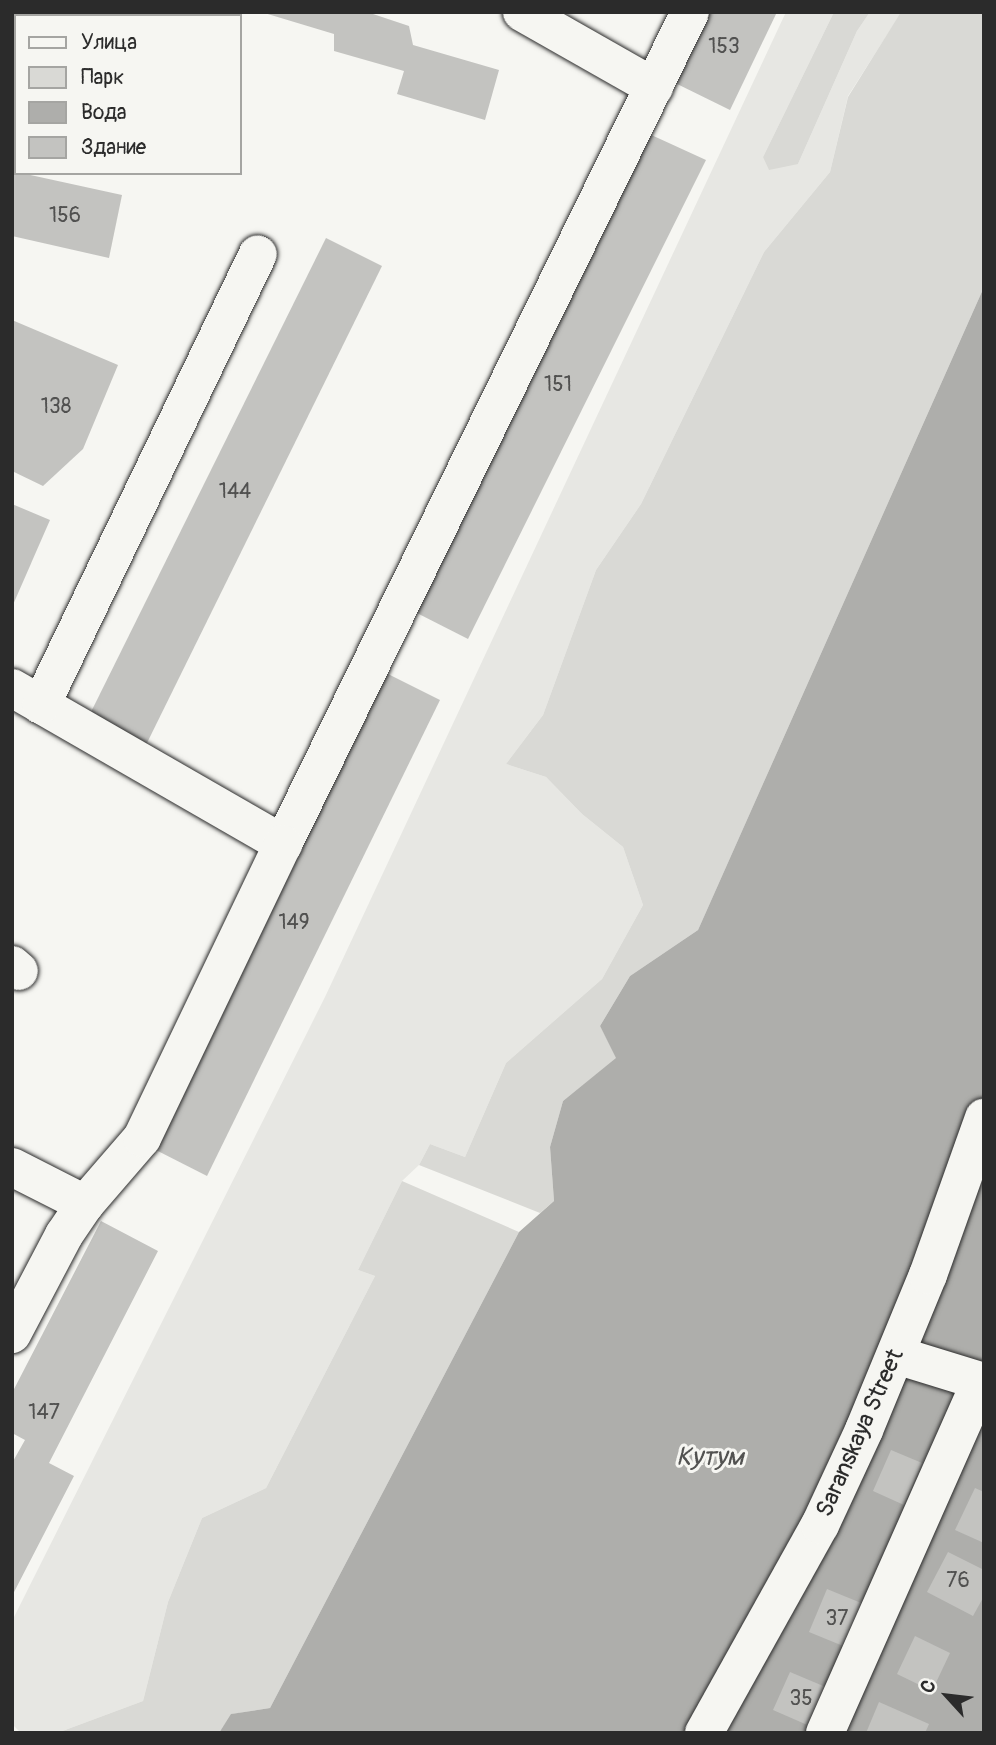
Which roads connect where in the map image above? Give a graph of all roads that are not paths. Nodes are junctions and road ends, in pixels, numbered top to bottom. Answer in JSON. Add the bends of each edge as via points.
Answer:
{"nodes":[{"id":1,"x":522,"y":12,"type":"edge"},
{"id":2,"x":690,"y":12,"type":"edge"},
{"id":3,"x":653,"y":87,"type":"junction"},
{"id":4,"x":258,"y":254,"type":"dead end"},
{"id":5,"x":26,"y":697,"type":"edge"},
{"id":6,"x":283,"y":844,"type":"junction"},
{"id":7,"x":984,"y":1118,"type":"edge"},
{"id":8,"x":12,"y":1167,"type":"edge"},
{"id":9,"x":85,"y":1204,"type":"junction"},
{"id":10,"x":12,"y":1334,"type":"edge"},
{"id":11,"x":896,"y":1355,"type":"junction"},
{"id":12,"x":982,"y":1381,"type":"edge"},
{"id":13,"x":704,"y":1733,"type":"edge"},
{"id":14,"x":825,"y":1733,"type":"edge"}],
"edges":[{"from":1,"to":3,"type":"street"},
{"from":2,"to":3,"type":"street"},
{"from":3,"to":6,"type":"street"},
{"from":4,"to":5,"type":"street"},
{"from":5,"to":6,"type":"street"},
{"from":6,"to":9,"type":"street","via":[[142,1138]]},
{"from":7,"to":11,"type":"street","name":"Saranskaya Street"},
{"from":8,"to":9,"type":"street"},
{"from":9,"to":10,"type":"street"},
{"from":11,"to":12,"type":"street"},
{"from":11,"to":13,"type":"street","name":"Saranskaya Street","via":[[820,1525]]},
{"from":12,"to":14,"type":"street"}]}
